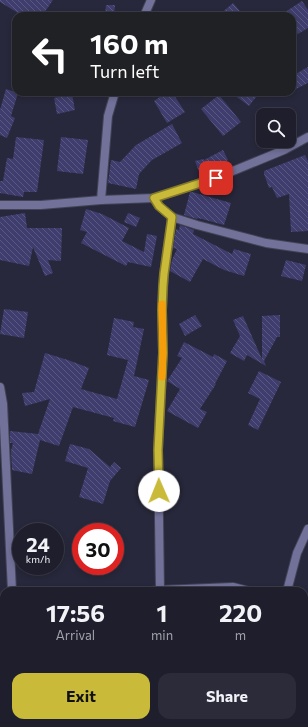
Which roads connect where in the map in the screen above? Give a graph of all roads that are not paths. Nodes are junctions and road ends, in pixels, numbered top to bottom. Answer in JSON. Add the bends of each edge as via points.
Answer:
{"nodes":[{"id":1,"x":151,"y":0,"type":"edge"},
{"id":2,"x":146,"y":12,"type":"edge"},
{"id":3,"x":115,"y":96,"type":"edge"},
{"id":4,"x":308,"y":137,"type":"edge"},
{"id":5,"x":154,"y":198,"type":"junction"},
{"id":6,"x":101,"y":200,"type":"junction"},
{"id":7,"x":0,"y":206,"type":"edge"},
{"id":8,"x":172,"y":217,"type":"junction"},
{"id":9,"x":308,"y":249,"type":"edge"},
{"id":10,"x":0,"y":387,"type":"edge"},
{"id":11,"x":308,"y":529,"type":"edge"},
{"id":12,"x":12,"y":587,"type":"edge"},
{"id":13,"x":156,"y":587,"type":"edge"},
{"id":14,"x":289,"y":587,"type":"edge"}],
"edges":[{"from":1,"to":2,"type":"street"},
{"from":3,"to":6,"type":"street","via":[[108,116]]},
{"from":4,"to":5,"type":"street","via":[[284,150],[223,175]]},
{"from":5,"to":6,"type":"street"},
{"from":5,"to":8,"type":"street"},
{"from":6,"to":7,"type":"street"},
{"from":8,"to":9,"type":"street","via":[[266,243]]},
{"from":8,"to":13,"type":"street","via":[[162,310]]},
{"from":10,"to":12,"type":"street"},
{"from":11,"to":14,"type":"street","via":[[297,553]]}]}
